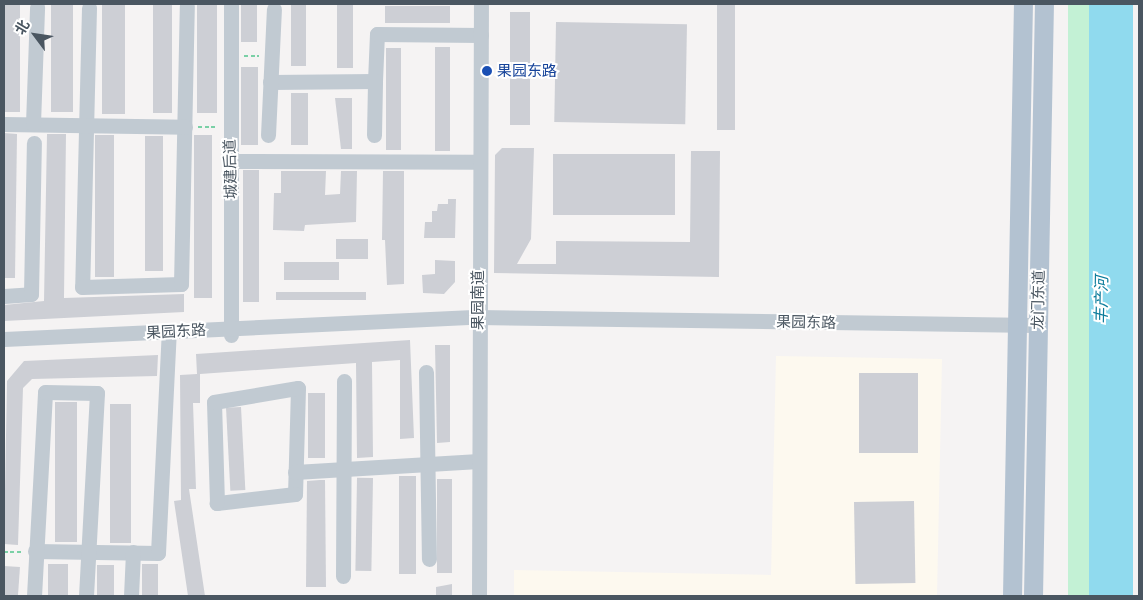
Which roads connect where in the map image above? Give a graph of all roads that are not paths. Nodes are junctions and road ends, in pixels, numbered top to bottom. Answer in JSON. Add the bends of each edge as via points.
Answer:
{"nodes":[{"id":1,"x":231,"y":4,"type":"edge"},
{"id":2,"x":475,"y":4,"type":"edge"},
{"id":3,"x":481,"y":4,"type":"edge"},
{"id":4,"x":1023,"y":4,"type":"edge"},
{"id":5,"x":1044,"y":4,"type":"edge"},
{"id":6,"x":187,"y":6,"type":"dead end"},
{"id":7,"x":37,"y":8,"type":"dead end"},
{"id":8,"x":89,"y":8,"type":"dead end"},
{"id":9,"x":274,"y":9,"type":"dead end"},
{"id":10,"x":478,"y":35,"type":"junction"},
{"id":11,"x":375,"y":81,"type":"junction"},
{"id":12,"x":270,"y":82,"type":"junction"},
{"id":13,"x":4,"y":124,"type":"edge"},
{"id":14,"x":33,"y":124,"type":"junction"},
{"id":15,"x":85,"y":125,"type":"junction"},
{"id":16,"x":186,"y":127,"type":"junction"},
{"id":17,"x":268,"y":135,"type":"dead end"},
{"id":18,"x":374,"y":135,"type":"dead end"},
{"id":19,"x":34,"y":143,"type":"dead end"},
{"id":20,"x":230,"y":161,"type":"junction"},
{"id":21,"x":477,"y":162,"type":"junction"},
{"id":22,"x":4,"y":296,"type":"edge"},
{"id":23,"x":476,"y":320,"type":"junction"},
{"id":24,"x":1017,"y":328,"type":"junction"},
{"id":25,"x":1038,"y":328,"type":"junction"},
{"id":26,"x":231,"y":332,"type":"junction"},
{"id":27,"x":169,"y":335,"type":"junction"},
{"id":28,"x":4,"y":339,"type":"edge"},
{"id":29,"x":4,"y":346,"type":"edge"},
{"id":30,"x":426,"y":372,"type":"dead end"},
{"id":31,"x":344,"y":381,"type":"dead end"},
{"id":32,"x":477,"y":461,"type":"junction"},
{"id":33,"x":427,"y":462,"type":"junction"},
{"id":34,"x":344,"y":469,"type":"junction"},
{"id":35,"x":295,"y":472,"type":"junction"},
{"id":36,"x":35,"y":551,"type":"junction"},
{"id":37,"x":89,"y":552,"type":"junction"},
{"id":38,"x":133,"y":552,"type":"junction"},
{"id":39,"x":430,"y":559,"type":"dead end"},
{"id":40,"x":343,"y":576,"type":"dead end"},
{"id":41,"x":34,"y":596,"type":"edge"},
{"id":42,"x":86,"y":596,"type":"edge"},
{"id":43,"x":131,"y":596,"type":"edge"},
{"id":44,"x":474,"y":596,"type":"edge"},
{"id":45,"x":479,"y":596,"type":"edge"},
{"id":46,"x":1012,"y":596,"type":"edge"},
{"id":47,"x":1033,"y":596,"type":"edge"}],
"edges":[{"from":1,"to":20,"type":"street","name":"城建后道"},
{"from":2,"to":10,"type":"street","name":"果园南道"},
{"from":3,"to":10,"type":"street","name":"果园南道"},
{"from":4,"to":24,"type":"main road","name":"龙门东道"},
{"from":5,"to":25,"type":"main road","name":"龙门东道"},
{"from":6,"to":16,"type":"street"},
{"from":7,"to":14,"type":"street"},
{"from":8,"to":15,"type":"street"},
{"from":9,"to":12,"type":"street"},
{"from":10,"to":11,"type":"street","via":[[377,34]]},
{"from":10,"to":21,"type":"street","name":"果园南道"},
{"from":11,"to":12,"type":"street"},
{"from":11,"to":18,"type":"street"},
{"from":12,"to":17,"type":"street"},
{"from":13,"to":14,"type":"street"},
{"from":14,"to":15,"type":"street"},
{"from":15,"to":16,"type":"street"},
{"from":15,"to":16,"type":"street","via":[[82,287],[181,284]]},
{"from":19,"to":22,"type":"street","via":[[31,294]]},
{"from":20,"to":21,"type":"street"},
{"from":20,"to":26,"type":"street","name":"城建后道"},
{"from":21,"to":23,"type":"street","name":"果园南道"},
{"from":23,"to":24,"type":"street","name":"果园东路"},
{"from":23,"to":26,"type":"street","name":"果园东路"},
{"from":23,"to":32,"type":"street","name":"果园南道"},
{"from":24,"to":25,"type":"street","name":"果园东路"},
{"from":24,"to":46,"type":"main road","name":"龙门东道"},
{"from":25,"to":47,"type":"main road","name":"龙门东道"},
{"from":26,"to":27,"type":"street","name":"果园东路"},
{"from":27,"to":28,"type":"street","name":"果园东路"},
{"from":27,"to":29,"type":"street","name":"果园东路"},
{"from":27,"to":38,"type":"street","via":[[158,553]]},
{"from":30,"to":33,"type":"street"},
{"from":31,"to":34,"type":"street"},
{"from":32,"to":33,"type":"street"},
{"from":32,"to":44,"type":"street","name":"果园南道"},
{"from":32,"to":45,"type":"street","name":"果园南道"},
{"from":33,"to":34,"type":"street"},
{"from":33,"to":39,"type":"street"},
{"from":34,"to":35,"type":"street"},
{"from":34,"to":40,"type":"street"},
{"from":35,"to":35,"type":"street","via":[[298,388],[214,402],[218,503],[295,494]]},
{"from":36,"to":37,"type":"street"},
{"from":36,"to":37,"type":"street","via":[[45,392],[97,393]]},
{"from":36,"to":41,"type":"street"},
{"from":37,"to":38,"type":"street"},
{"from":37,"to":42,"type":"street"},
{"from":38,"to":43,"type":"street"}]}
